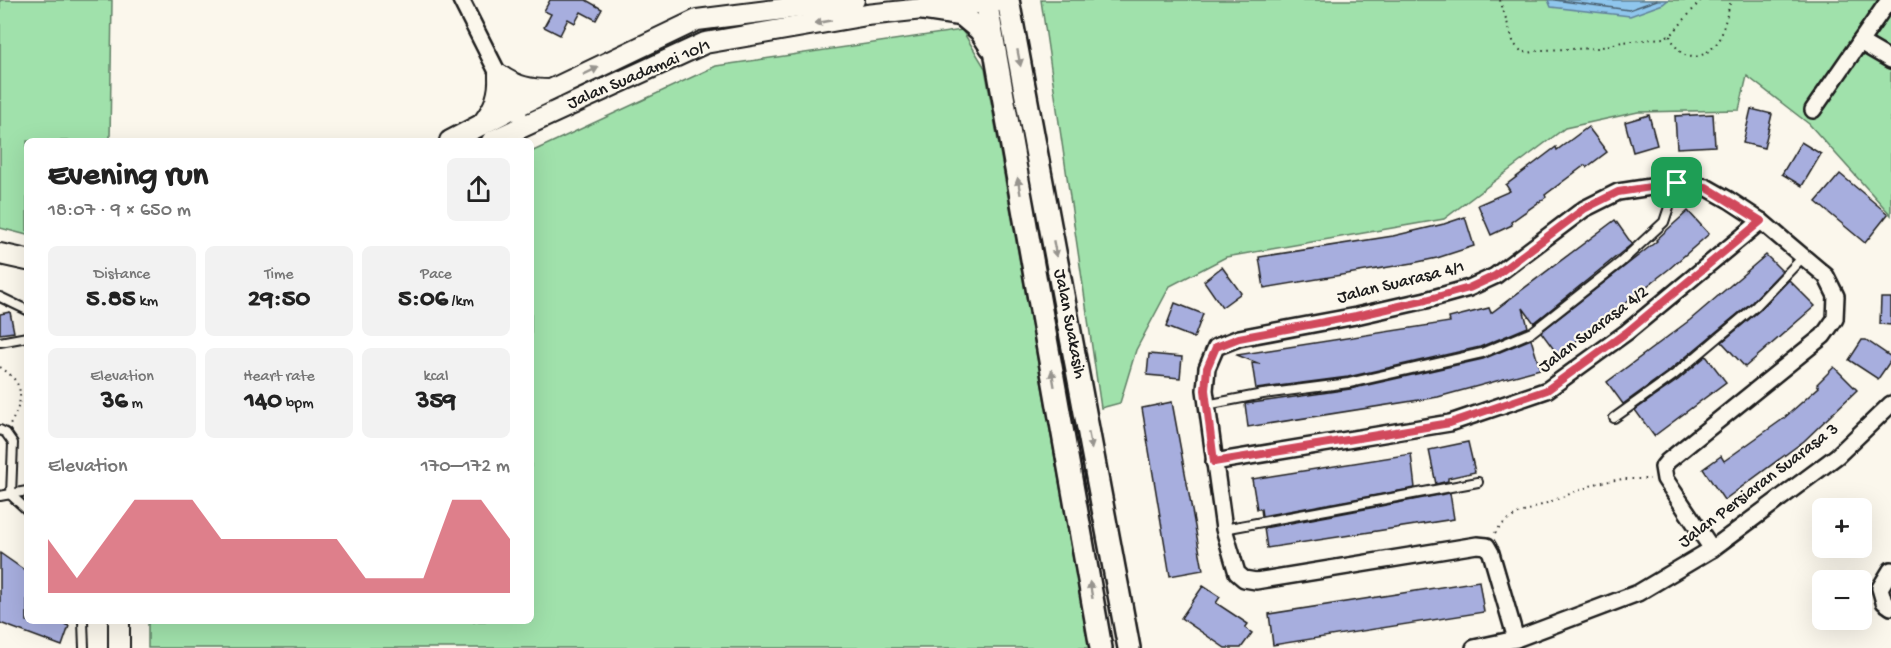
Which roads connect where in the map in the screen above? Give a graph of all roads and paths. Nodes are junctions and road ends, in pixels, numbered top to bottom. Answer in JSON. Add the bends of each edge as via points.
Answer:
{"nodes":[{"id":1,"x":461,"y":0,"type":"edge"},
{"id":2,"x":854,"y":0,"type":"edge"},
{"id":3,"x":1500,"y":0,"type":"edge"},
{"id":4,"x":1701,"y":0,"type":"edge"},
{"id":5,"x":1731,"y":0,"type":"edge"},
{"id":6,"x":1889,"y":0,"type":"edge"},
{"id":7,"x":997,"y":1,"type":"edge"},
{"id":8,"x":923,"y":9,"type":"junction"},
{"id":9,"x":1669,"y":35,"type":"junction"},
{"id":10,"x":1860,"y":42,"type":"junction"},
{"id":11,"x":995,"y":53,"type":"junction"},
{"id":12,"x":1891,"y":60,"type":"edge"},
{"id":13,"x":499,"y":75,"type":"junction"},
{"id":14,"x":551,"y":90,"type":"junction"},
{"id":15,"x":515,"y":107,"type":"junction"},
{"id":16,"x":1813,"y":110,"type":"dead end"},
{"id":17,"x":524,"y":125,"type":"junction"},
{"id":18,"x":487,"y":133,"type":"edge"},
{"id":19,"x":464,"y":138,"type":"edge"},
{"id":20,"x":1677,"y":183,"type":"junction"},
{"id":21,"x":1761,"y":221,"type":"junction"},
{"id":22,"x":0,"y":254,"type":"edge"},
{"id":23,"x":1804,"y":256,"type":"junction"},
{"id":24,"x":24,"y":259,"type":"edge"},
{"id":25,"x":0,"y":297,"type":"edge"},
{"id":26,"x":24,"y":309,"type":"edge"},
{"id":27,"x":24,"y":338,"type":"edge"},
{"id":28,"x":0,"y":342,"type":"edge"},
{"id":29,"x":0,"y":367,"type":"edge"},
{"id":30,"x":1891,"y":404,"type":"edge"},
{"id":31,"x":1206,"y":405,"type":"junction"},
{"id":32,"x":1614,"y":418,"type":"dead end"},
{"id":33,"x":3,"y":431,"type":"edge"},
{"id":34,"x":1214,"y":462,"type":"junction"},
{"id":35,"x":1665,"y":479,"type":"junction"},
{"id":36,"x":1478,"y":482,"type":"dead end"},
{"id":37,"x":24,"y":492,"type":"edge"},
{"id":38,"x":11,"y":495,"type":"junction"},
{"id":39,"x":0,"y":496,"type":"edge"},
{"id":40,"x":24,"y":507,"type":"edge"},
{"id":41,"x":1224,"y":529,"type":"junction"},
{"id":42,"x":1487,"y":546,"type":"junction"},
{"id":43,"x":1712,"y":549,"type":"junction"},
{"id":44,"x":1891,"y":570,"type":"edge"},
{"id":45,"x":1891,"y":607,"type":"edge"},
{"id":46,"x":83,"y":624,"type":"edge"},
{"id":47,"x":119,"y":624,"type":"edge"},
{"id":48,"x":1516,"y":639,"type":"junction"},
{"id":49,"x":84,"y":648,"type":"edge"},
{"id":50,"x":119,"y":648,"type":"edge"},
{"id":51,"x":1101,"y":648,"type":"edge"},
{"id":52,"x":1129,"y":648,"type":"edge"},
{"id":53,"x":1474,"y":648,"type":"edge"}],
"edges":[{"from":1,"to":13,"type":"street"},
{"from":14,"to":2,"type":"street","name":"Jalan Suadamai 10/1","one_way":true,"via":[[697,21]]},
{"from":3,"to":9,"type":"path","via":[[1514,44],[1529,53],[1598,48]]},
{"from":4,"to":9,"type":"path"},
{"from":5,"to":9,"type":"path","via":[[1722,37],[1703,55],[1685,56]]},
{"from":6,"to":10,"type":"street"},
{"from":7,"to":8,"type":"street","name":"Jalan Suadamai 10/1"},
{"from":7,"to":11,"type":"main road","name":"Jalan Suakasih"},
{"from":7,"to":52,"type":"main road","name":"Jalan Suakasih","one_way":true},
{"from":8,"to":11,"type":"main road","via":[[962,15],[980,30]]},
{"from":8,"to":17,"type":"street","name":"Jalan Suadamai 10/1","one_way":true,"via":[[705,43]]},
{"from":10,"to":12,"type":"street"},
{"from":10,"to":16,"type":"street"},
{"from":51,"to":11,"type":"main road","name":"Jalan Suakasih","one_way":true},
{"from":13,"to":14,"type":"street","via":[[528,90]]},
{"from":13,"to":15,"type":"street"},
{"from":13,"to":18,"type":"street","via":[[500,90]]},
{"from":14,"to":15,"type":"street","name":"Jalan Suadamai 10/1"},
{"from":15,"to":17,"type":"street"},
{"from":15,"to":18,"type":"street","name":"Jalan Suadamai 10/1"},
{"from":17,"to":18,"type":"street","name":"Jalan Suadamai 10/1"},
{"from":18,"to":19,"type":"street","name":"Jalan Suadamai 10/1"},
{"from":20,"to":21,"type":"street","name":"Jalan Suarasa 4/1","via":[[1706,187]]},
{"from":20,"to":31,"type":"lane","via":[[1664,222],[1621,262],[1532,332],[1482,353],[1360,380]]},
{"from":20,"to":31,"type":"street","name":"Jalan Suarasa 4/1","via":[[1618,192],[1584,209],[1495,276],[1469,288],[1356,316],[1239,338],[1216,347],[1207,368]]},
{"from":21,"to":23,"type":"street","name":"Jalan Suarasa 4/1"},
{"from":21,"to":34,"type":"street","name":"Jalan Suarasa 4/2","via":[[1627,332],[1547,390],[1450,423]]},
{"from":22,"to":24,"type":"street"},
{"from":23,"to":32,"type":"lane","via":[[1756,306],[1674,375]]},
{"from":23,"to":35,"type":"street","name":"Jalan Suarasa 4/1","via":[[1826,276],[1836,296],[1835,319],[1823,336],[1668,461],[1662,467]]},
{"from":25,"to":26,"type":"lane"},
{"from":27,"to":28,"type":"lane"},
{"from":29,"to":33,"type":"path","via":[[12,375],[21,395],[19,408]]},
{"from":30,"to":43,"type":"street","name":"Jalan Persiaran Suarasa 3","via":[[1837,456]]},
{"from":31,"to":34,"type":"street","name":"Jalan Suarasa 4/1"},
{"from":33,"to":38,"type":"lane","via":[[13,443]]},
{"from":34,"to":41,"type":"street","name":"Jalan Suarasa 4/1"},
{"from":35,"to":42,"type":"path","via":[[1622,479],[1588,487],[1516,515],[1501,525]]},
{"from":35,"to":43,"type":"street"},
{"from":36,"to":41,"type":"lane"},
{"from":37,"to":38,"type":"lane"},
{"from":38,"to":39,"type":"lane"},
{"from":38,"to":40,"type":"lane"},
{"from":41,"to":42,"type":"street","name":"Jalan Suarasa 4/1","via":[[1237,573],[1256,581]]},
{"from":42,"to":48,"type":"street"},
{"from":43,"to":48,"type":"street","name":"Jalan Persiaran Suarasa 3","via":[[1638,593]]},
{"from":44,"to":45,"type":"street","via":[[1880,588],[1884,602]]},
{"from":46,"to":49,"type":"lane"},
{"from":47,"to":50,"type":"street"},
{"from":48,"to":53,"type":"street","name":"Jalan Persiaran Suarasa 3"}]}
